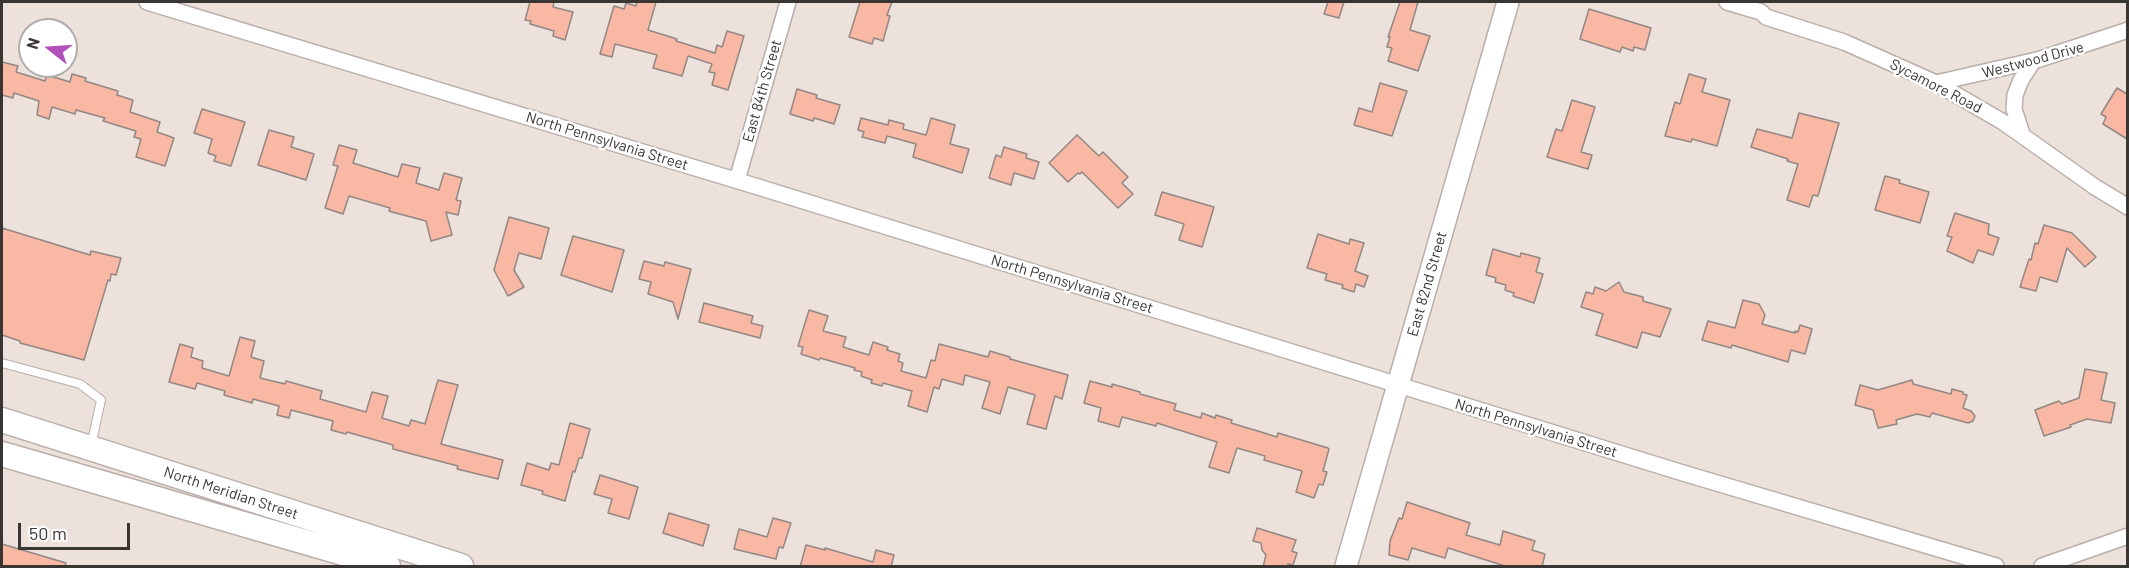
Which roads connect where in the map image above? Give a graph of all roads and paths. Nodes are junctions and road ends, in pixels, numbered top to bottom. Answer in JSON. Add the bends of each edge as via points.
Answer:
{"nodes":[{"id":1,"x":147,"y":2,"type":"edge"},
{"id":2,"x":788,"y":2,"type":"edge"},
{"id":3,"x":1508,"y":2,"type":"edge"},
{"id":4,"x":1727,"y":2,"type":"edge"},
{"id":5,"x":2127,"y":30,"type":"edge"},
{"id":6,"x":2033,"y":61,"type":"junction"},
{"id":7,"x":1936,"y":83,"type":"junction"},
{"id":8,"x":2022,"y":134,"type":"junction"},
{"id":9,"x":737,"y":180,"type":"junction"},
{"id":10,"x":2127,"y":207,"type":"edge"},
{"id":11,"x":2,"y":363,"type":"edge"},
{"id":12,"x":1398,"y":386,"type":"junction"},
{"id":13,"x":2,"y":420,"type":"edge"},
{"id":14,"x":91,"y":448,"type":"junction"},
{"id":15,"x":2,"y":454,"type":"edge"},
{"id":16,"x":2127,"y":536,"type":"edge"},
{"id":17,"x":388,"y":567,"type":"edge"},
{"id":18,"x":461,"y":567,"type":"edge"},
{"id":19,"x":1346,"y":567,"type":"edge"},
{"id":20,"x":1996,"y":567,"type":"edge"},
{"id":21,"x":2042,"y":567,"type":"edge"}],
"edges":[{"from":1,"to":9,"type":"street","name":"North Pennsylvania Street"},
{"from":2,"to":9,"type":"street","name":"East 84th Street"},
{"from":3,"to":12,"type":"street","name":"East 82nd Street"},
{"from":4,"to":7,"type":"street","name":"Sycamore Road","via":[[1844,42]]},
{"from":5,"to":6,"type":"street","name":"Westwood Drive"},
{"from":6,"to":7,"type":"street","name":"Westwood Drive"},
{"from":6,"to":8,"type":"street","via":[[2015,95],[2014,109]]},
{"from":7,"to":8,"type":"street","name":"Sycamore Road"},
{"from":8,"to":10,"type":"street","name":"Sycamore Road"},
{"from":9,"to":12,"type":"street","name":"North Pennsylvania Street"},
{"from":11,"to":14,"type":"lane","via":[[80,384],[101,400]]},
{"from":12,"to":19,"type":"street","name":"East 82nd Street"},
{"from":12,"to":20,"type":"street","name":"North Pennsylvania Street"},
{"from":13,"to":14,"type":"main road","name":"North Meridian Street"},
{"from":14,"to":18,"type":"main road","name":"North Meridian Street"},
{"from":15,"to":17,"type":"main road","name":"North Meridian Street"},
{"from":16,"to":21,"type":"street"}]}
